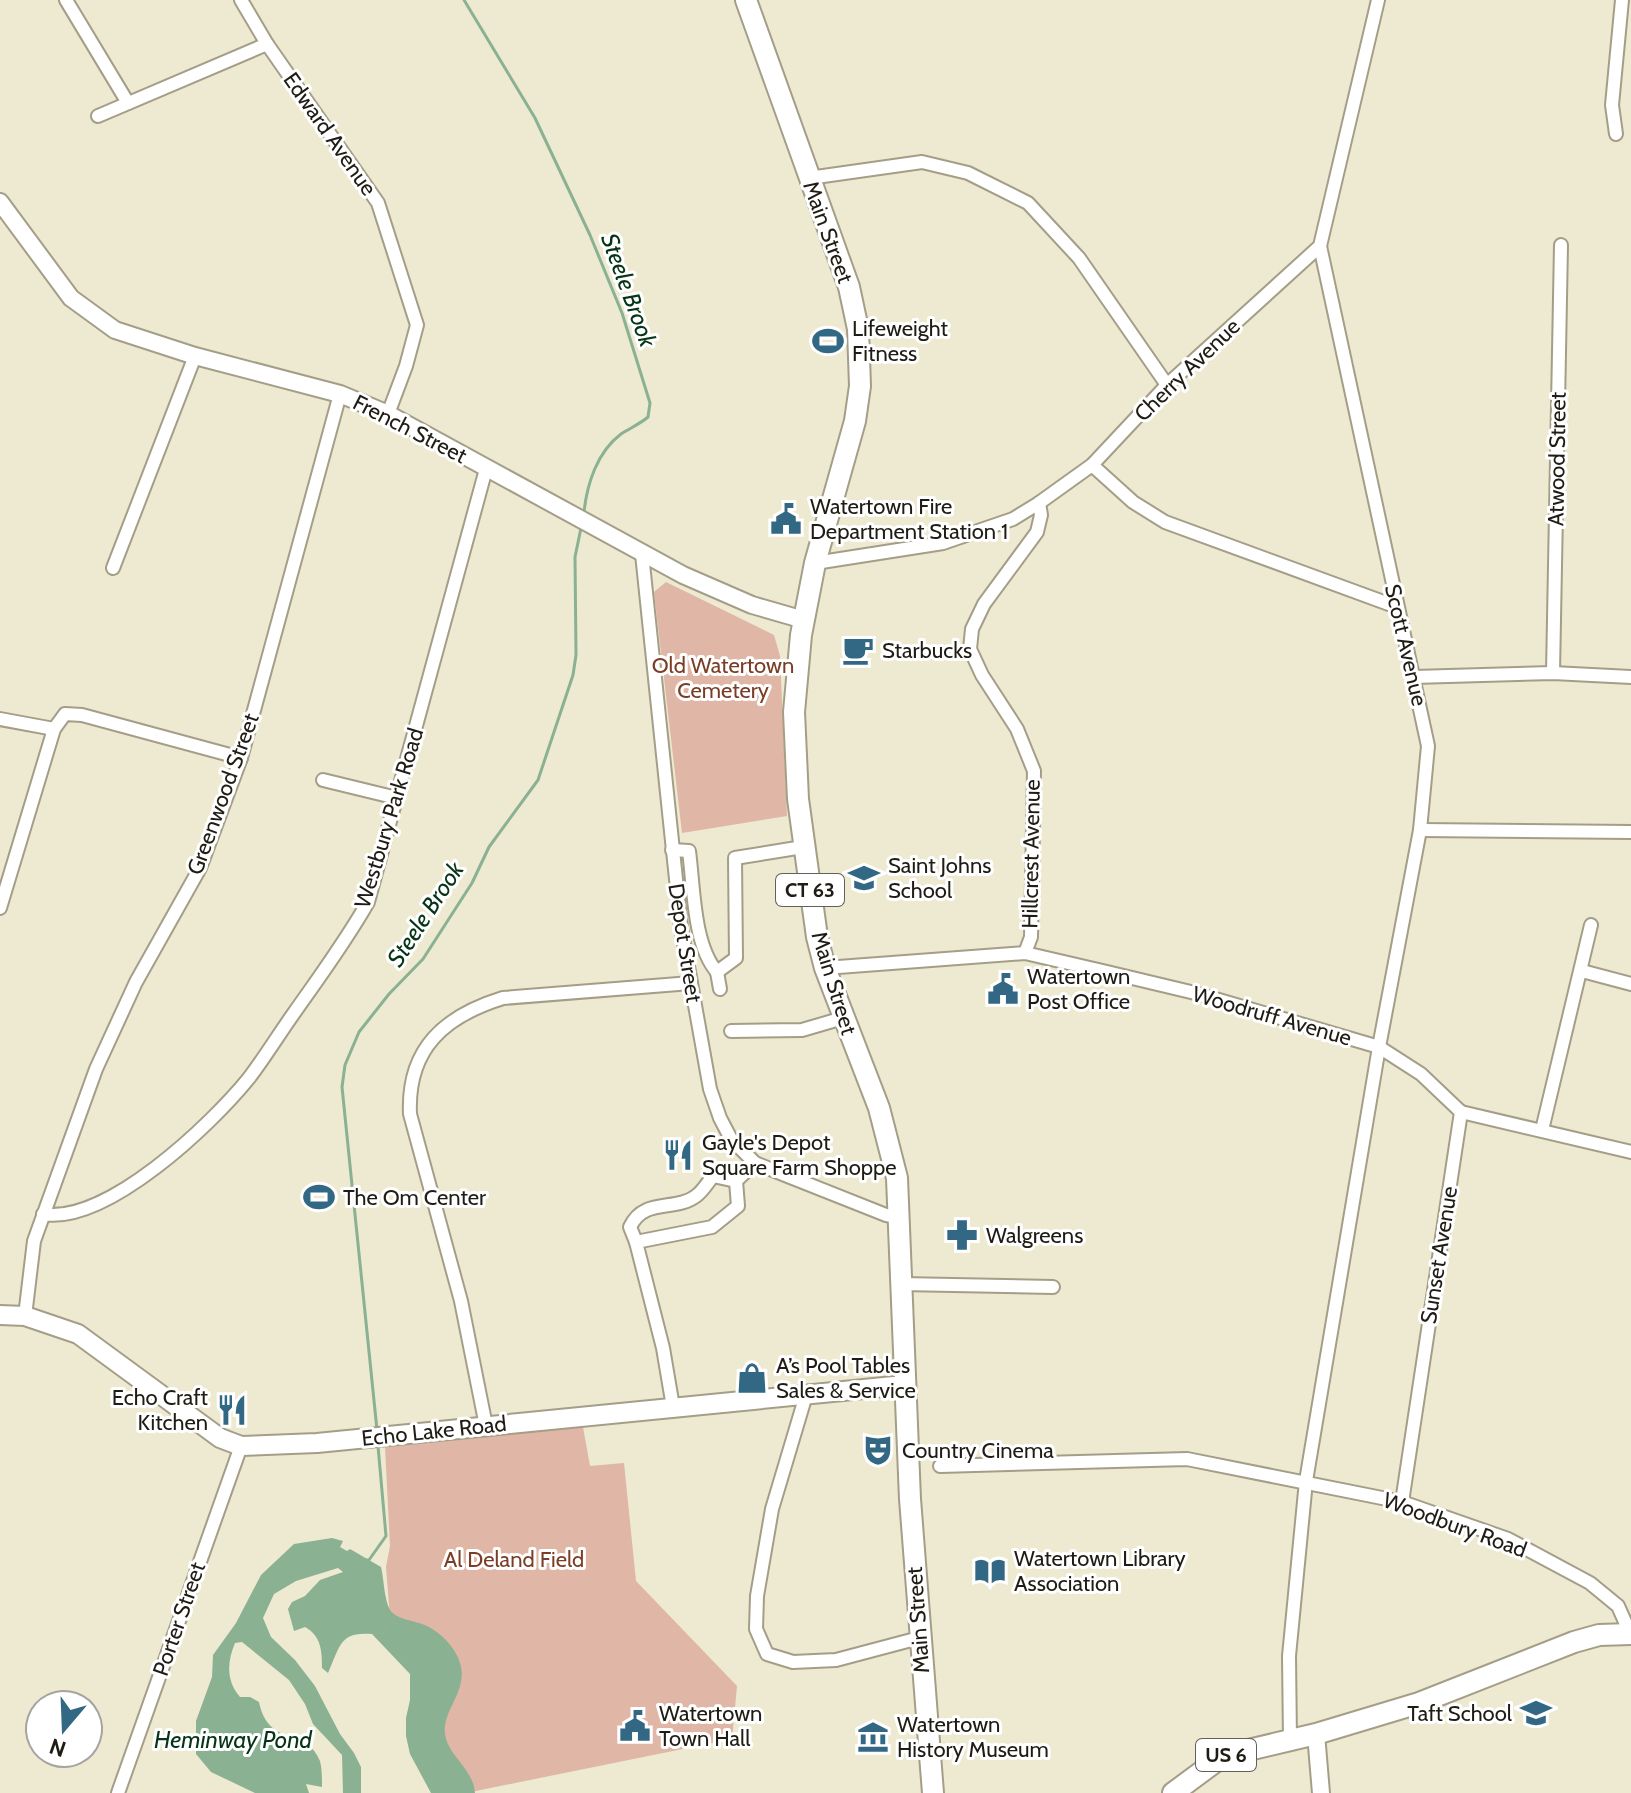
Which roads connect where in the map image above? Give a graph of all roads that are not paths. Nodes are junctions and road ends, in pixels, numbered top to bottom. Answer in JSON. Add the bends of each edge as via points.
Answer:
{"nodes":[{"id":1,"x":66,"y":0,"type":"edge"},
{"id":2,"x":241,"y":0,"type":"edge"},
{"id":3,"x":746,"y":0,"type":"edge"},
{"id":4,"x":1378,"y":0,"type":"edge"},
{"id":5,"x":1622,"y":0,"type":"edge"},
{"id":6,"x":267,"y":44,"type":"junction"},
{"id":7,"x":128,"y":103,"type":"junction"},
{"id":8,"x":98,"y":116,"type":"dead end"},
{"id":9,"x":1616,"y":134,"type":"dead end"},
{"id":10,"x":809,"y":178,"type":"junction"},
{"id":11,"x":0,"y":202,"type":"edge"},
{"id":12,"x":1561,"y":245,"type":"dead end"},
{"id":13,"x":1320,"y":246,"type":"junction"},
{"id":14,"x":195,"y":356,"type":"junction"},
{"id":15,"x":1167,"y":385,"type":"junction"},
{"id":16,"x":340,"y":394,"type":"junction"},
{"id":17,"x":388,"y":414,"type":"junction"},
{"id":18,"x":1092,"y":465,"type":"junction"},
{"id":19,"x":486,"y":469,"type":"junction"},
{"id":20,"x":1039,"y":503,"type":"junction"},
{"id":21,"x":642,"y":554,"type":"junction"},
{"id":22,"x":815,"y":563,"type":"junction"},
{"id":23,"x":113,"y":568,"type":"dead end"},
{"id":24,"x":1397,"y":607,"type":"junction"},
{"id":25,"x":804,"y":620,"type":"junction"},
{"id":26,"x":1553,"y":673,"type":"junction"},
{"id":27,"x":1414,"y":677,"type":"junction"},
{"id":28,"x":1631,"y":677,"type":"edge"},
{"id":29,"x":0,"y":719,"type":"edge"},
{"id":30,"x":54,"y":729,"type":"junction"},
{"id":31,"x":241,"y":758,"type":"junction"},
{"id":32,"x":323,"y":780,"type":"dead end"},
{"id":33,"x":397,"y":798,"type":"junction"},
{"id":34,"x":1420,"y":830,"type":"junction"},
{"id":35,"x":1631,"y":832,"type":"edge"},
{"id":36,"x":803,"y":847,"type":"junction"},
{"id":37,"x":672,"y":850,"type":"junction"},
{"id":38,"x":0,"y":908,"type":"edge"},
{"id":39,"x":1591,"y":925,"type":"dead end"},
{"id":40,"x":1025,"y":953,"type":"junction"},
{"id":41,"x":825,"y":968,"type":"junction"},
{"id":42,"x":1582,"y":971,"type":"junction"},
{"id":43,"x":717,"y":972,"type":"junction"},
{"id":44,"x":691,"y":983,"type":"junction"},
{"id":45,"x":1631,"y":984,"type":"edge"},
{"id":46,"x":720,"y":989,"type":"dead end"},
{"id":47,"x":843,"y":1018,"type":"junction"},
{"id":48,"x":731,"y":1031,"type":"dead end"},
{"id":49,"x":1379,"y":1047,"type":"junction"},
{"id":50,"x":1461,"y":1112,"type":"junction"},
{"id":51,"x":1542,"y":1130,"type":"junction"},
{"id":52,"x":1631,"y":1152,"type":"edge"},
{"id":53,"x":755,"y":1163,"type":"junction"},
{"id":54,"x":736,"y":1181,"type":"junction"},
{"id":55,"x":43,"y":1214,"type":"junction"},
{"id":56,"x":899,"y":1217,"type":"junction"},
{"id":57,"x":636,"y":1242,"type":"junction"},
{"id":58,"x":901,"y":1284,"type":"junction"},
{"id":59,"x":1053,"y":1287,"type":"dead end"},
{"id":60,"x":0,"y":1315,"type":"edge"},
{"id":61,"x":25,"y":1316,"type":"junction"},
{"id":62,"x":904,"y":1385,"type":"junction"},
{"id":63,"x":806,"y":1395,"type":"junction"},
{"id":64,"x":673,"y":1407,"type":"junction"},
{"id":65,"x":486,"y":1426,"type":"junction"},
{"id":66,"x":241,"y":1446,"type":"junction"},
{"id":67,"x":940,"y":1466,"type":"dead end"},
{"id":68,"x":1306,"y":1481,"type":"junction"},
{"id":69,"x":1402,"y":1502,"type":"junction"},
{"id":70,"x":1629,"y":1627,"type":"edge"},
{"id":71,"x":919,"y":1638,"type":"junction"},
{"id":72,"x":1316,"y":1734,"type":"junction"},
{"id":73,"x":1290,"y":1740,"type":"junction"},
{"id":74,"x":118,"y":1793,"type":"edge"},
{"id":75,"x":933,"y":1793,"type":"edge"},
{"id":76,"x":1173,"y":1793,"type":"edge"},
{"id":77,"x":1321,"y":1793,"type":"edge"}],
"edges":[{"from":1,"to":7,"type":"street"},
{"from":2,"to":6,"type":"street","name":"Edward Avenue"},
{"from":3,"to":10,"type":"main road","name":"Main Street","number":"CT 63"},
{"from":4,"to":13,"type":"street"},
{"from":5,"to":9,"type":"street","via":[[1612,105]]},
{"from":6,"to":7,"type":"street"},
{"from":6,"to":17,"type":"street","name":"Edward Avenue","via":[[378,203],[410,298],[417,325]]},
{"from":7,"to":8,"type":"street"},
{"from":10,"to":15,"type":"street","via":[[922,162],[968,173],[1028,203],[1079,258]]},
{"from":10,"to":22,"type":"main road","name":"Main Street","number":"CT 63","via":[[849,287],[860,349],[855,421]]},
{"from":11,"to":14,"type":"street","name":"French Street","via":[[71,298],[115,330]]},
{"from":12,"to":26,"type":"street","name":"Atwood Street"},
{"from":13,"to":15,"type":"street","name":"Cherry Avenue"},
{"from":13,"to":24,"type":"street","name":"Scott Avenue"},
{"from":14,"to":16,"type":"street","name":"French Street"},
{"from":14,"to":23,"type":"street"},
{"from":15,"to":18,"type":"street","name":"Cherry Avenue"},
{"from":16,"to":17,"type":"street","name":"French Street"},
{"from":16,"to":31,"type":"street","name":"Greenwood Street"},
{"from":17,"to":19,"type":"street","name":"French Street"},
{"from":18,"to":20,"type":"street","name":"Cherry Avenue"},
{"from":18,"to":24,"type":"street","via":[[1165,522]]},
{"from":19,"to":21,"type":"street","name":"French Street"},
{"from":19,"to":33,"type":"street","name":"Westbury Park Road"},
{"from":20,"to":22,"type":"street","name":"Cherry Avenue","via":[[1013,519],[943,543]]},
{"from":20,"to":40,"type":"street","name":"Hillcrest Avenue","via":[[1037,532],[984,604],[972,629],[970,649],[1017,729],[1034,771],[1031,937]]},
{"from":21,"to":25,"type":"street","name":"French Street","via":[[733,597]]},
{"from":21,"to":37,"type":"street","name":"Depot Street"},
{"from":22,"to":25,"type":"main road","name":"Main Street","number":"CT 63"},
{"from":24,"to":27,"type":"street","name":"Scott Avenue"},
{"from":25,"to":36,"type":"main road","name":"Main Street","number":"CT 63","via":[[794,712]]},
{"from":26,"to":27,"type":"street"},
{"from":26,"to":28,"type":"street"},
{"from":27,"to":34,"type":"street","name":"Scott Avenue","via":[[1428,746]]},
{"from":29,"to":30,"type":"street"},
{"from":30,"to":31,"type":"street","via":[[65,714],[82,715]]},
{"from":30,"to":38,"type":"street"},
{"from":31,"to":55,"type":"street","name":"Greenwood Street","via":[[200,868],[136,982],[96,1069]]},
{"from":32,"to":33,"type":"street"},
{"from":33,"to":55,"type":"street","name":"Westbury Park Road","via":[[368,902],[249,1077],[134,1185],[81,1211]]},
{"from":34,"to":35,"type":"street"},
{"from":34,"to":49,"type":"street","name":"Scott Avenue"},
{"from":36,"to":41,"type":"main road","name":"Main Street","number":"CT 63"},
{"from":36,"to":43,"type":"street","via":[[735,858],[736,958]]},
{"from":37,"to":43,"type":"street","via":[[689,851],[702,945]]},
{"from":37,"to":44,"type":"street","name":"Depot Street"},
{"from":39,"to":42,"type":"street"},
{"from":40,"to":41,"type":"street","name":"Woodruff Avenue"},
{"from":40,"to":49,"type":"street","name":"Woodruff Avenue","via":[[1195,993]]},
{"from":41,"to":47,"type":"main road","name":"Main Street","number":"CT 63"},
{"from":42,"to":45,"type":"street"},
{"from":42,"to":51,"type":"street"},
{"from":43,"to":46,"type":"street"},
{"from":44,"to":53,"type":"street","name":"Depot Street","via":[[720,1118],[731,1139]]},
{"from":44,"to":65,"type":"street","via":[[503,998],[456,1017],[419,1060],[409,1094],[410,1114],[461,1301]]},
{"from":47,"to":48,"type":"street","via":[[802,1030]]},
{"from":47,"to":56,"type":"main road","name":"Main Street","number":"CT 63","via":[[893,1155]]},
{"from":49,"to":50,"type":"street","via":[[1421,1074]]},
{"from":49,"to":68,"type":"street","name":"Woodruff Avenue"},
{"from":50,"to":51,"type":"street"},
{"from":50,"to":69,"type":"street","name":"Sunset Avenue"},
{"from":51,"to":52,"type":"street"},
{"from":53,"to":54,"type":"street"},
{"from":53,"to":56,"type":"street","name":"Depot Street"},
{"from":54,"to":57,"type":"street","via":[[738,1206],[712,1227]]},
{"from":54,"to":57,"type":"street","via":[[713,1176],[695,1197],[635,1216],[630,1227]]},
{"from":55,"to":61,"type":"street","name":"Greenwood Street","via":[[34,1241]]},
{"from":56,"to":58,"type":"main road","name":"Main Street","number":"CT 63"},
{"from":57,"to":64,"type":"street"},
{"from":58,"to":59,"type":"street"},
{"from":58,"to":62,"type":"main road","name":"Main Street","number":"CT 63"},
{"from":60,"to":61,"type":"main road","name":"Echo Lake Road"},
{"from":61,"to":66,"type":"main road","name":"Echo Lake Road","via":[[78,1334],[220,1438]]},
{"from":62,"to":63,"type":"main road","name":"Echo Lake Road"},
{"from":62,"to":71,"type":"main road","name":"Main Street","number":"CT 63"},
{"from":63,"to":64,"type":"main road","name":"Echo Lake Road"},
{"from":63,"to":71,"type":"street","via":[[772,1509],[757,1596],[756,1629],[767,1654],[793,1662],[836,1660]]},
{"from":64,"to":65,"type":"main road","name":"Echo Lake Road"},
{"from":65,"to":66,"type":"main road","name":"Echo Lake Road"},
{"from":66,"to":74,"type":"street","name":"Porter Street"},
{"from":67,"to":68,"type":"street","name":"Woodbury Road","via":[[1187,1459]]},
{"from":68,"to":69,"type":"street","name":"Woodbury Road"},
{"from":68,"to":73,"type":"street","name":"Woodruff Avenue","via":[[1290,1637]]},
{"from":69,"to":70,"type":"street","name":"Woodbury Road","via":[[1508,1539],[1549,1561],[1618,1606]]},
{"from":70,"to":72,"type":"main road","name":"Woodbury Road","number":"US 6"},
{"from":71,"to":75,"type":"main road","name":"Main Street","number":"CT 63"},
{"from":72,"to":73,"type":"main road","number":"US 6"},
{"from":72,"to":77,"type":"street"},
{"from":73,"to":76,"type":"main road","number":"US 6","via":[[1223,1756]]}]}
